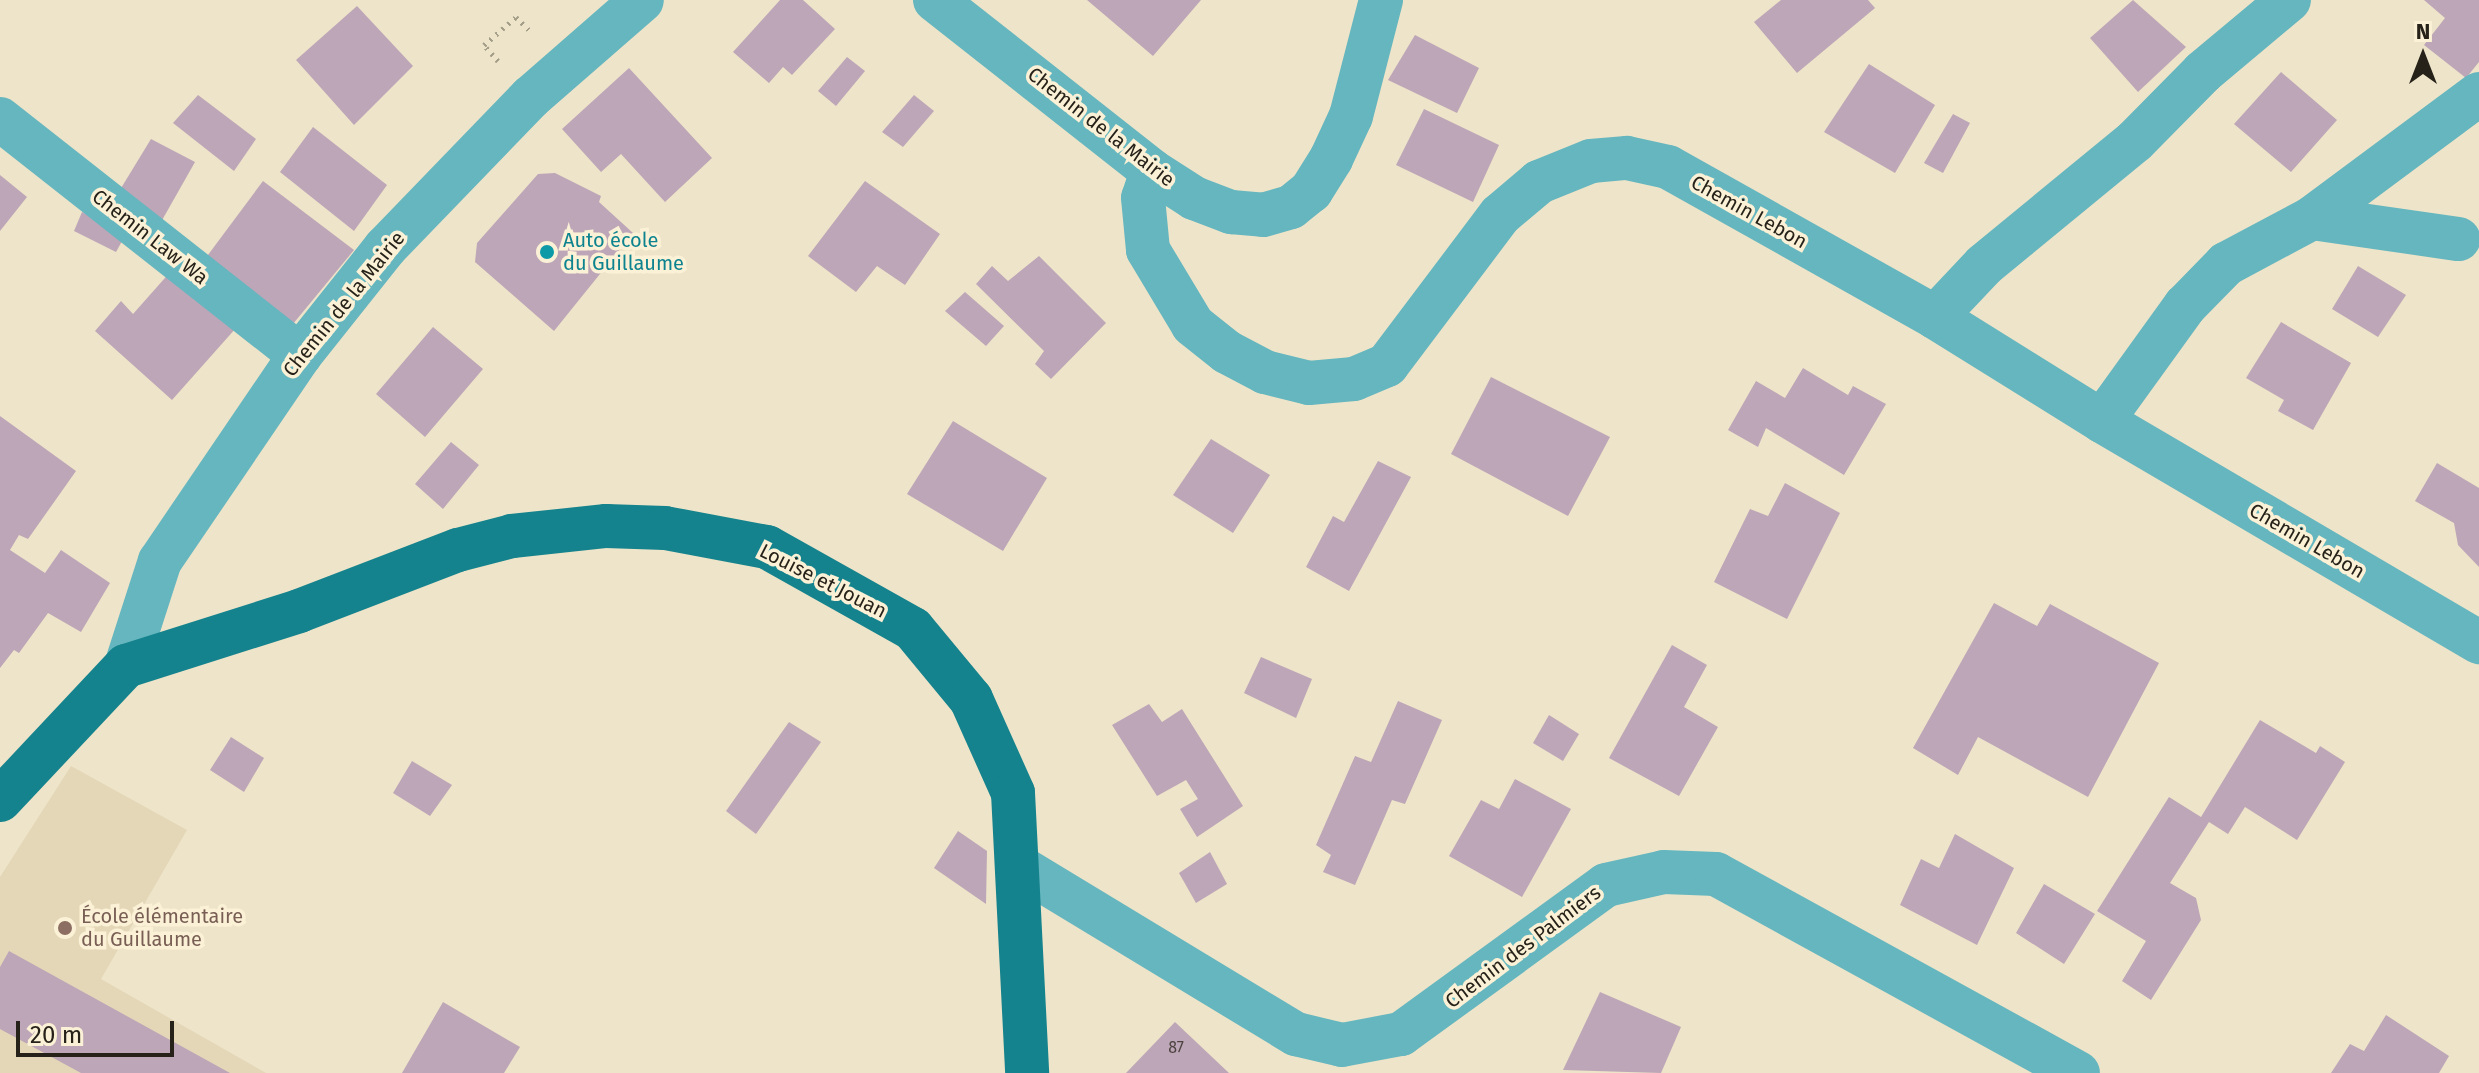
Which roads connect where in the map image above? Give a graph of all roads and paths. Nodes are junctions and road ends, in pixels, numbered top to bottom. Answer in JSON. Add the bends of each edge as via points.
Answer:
{"nodes":[{"id":1,"x":642,"y":0,"type":"edge"},
{"id":2,"x":935,"y":0,"type":"edge"},
{"id":3,"x":1381,"y":0,"type":"edge"},
{"id":4,"x":2289,"y":0,"type":"edge"},
{"id":5,"x":2479,"y":94,"type":"edge"},
{"id":6,"x":0,"y":119,"type":"edge"},
{"id":7,"x":1152,"y":171,"type":"junction"},
{"id":8,"x":2312,"y":218,"type":"junction"},
{"id":9,"x":2458,"y":239,"type":"dead end"},
{"id":10,"x":1935,"y":317,"type":"junction"},
{"id":11,"x":300,"y":355,"type":"junction"},
{"id":12,"x":2102,"y":421,"type":"junction"},
{"id":13,"x":2479,"y":642,"type":"edge"},
{"id":14,"x":126,"y":666,"type":"junction"},
{"id":15,"x":0,"y":800,"type":"edge"},
{"id":16,"x":1020,"y":867,"type":"junction"},
{"id":17,"x":1027,"y":1073,"type":"edge"},
{"id":18,"x":2078,"y":1073,"type":"edge"}],
"edges":[{"from":1,"to":11,"type":"street","name":"Chemin de la Mairie","via":[[531,97],[385,248]]},
{"from":2,"to":7,"type":"street","name":"Chemin de la Mairie"},
{"from":3,"to":7,"type":"street","name":"Chemin de la Mairie","via":[[1351,116],[1311,191],[1291,207],[1263,215],[1231,212],[1194,198]]},
{"from":4,"to":10,"type":"street","via":[[2203,72],[2135,141],[1984,265]]},
{"from":5,"to":8,"type":"street"},
{"from":6,"to":11,"type":"street","name":"Chemin Law Wa"},
{"from":7,"to":10,"type":"street","name":"Chemin Lebon","via":[[1143,198],[1148,250],[1193,325],[1227,352],[1265,372],[1309,383],[1354,379],[1387,365],[1500,215],[1539,182],[1591,161],[1627,158],[1668,167]]},
{"from":8,"to":9,"type":"street"},
{"from":8,"to":12,"type":"street","via":[[2226,264],[2160,338]]},
{"from":10,"to":12,"type":"street","name":"Chemin Lebon"},
{"from":11,"to":14,"type":"street","name":"Chemin de la Mairie","via":[[160,561]]},
{"from":12,"to":13,"type":"street","name":"Chemin Lebon"},
{"from":14,"to":15,"type":"main road","name":"Louise et Jouan"},
{"from":14,"to":16,"type":"main road","name":"Louise et Jouan","via":[[512,536],[606,526],[665,528],[767,547],[913,629],[971,699],[1013,793]]},
{"from":16,"to":17,"type":"main road","name":"Louise et Jouan"},
{"from":16,"to":18,"type":"street","name":"Chemin des Palmiers","via":[[1296,1034],[1342,1045],[1401,1034],[1606,885],[1664,872],[1716,874]]}]}
